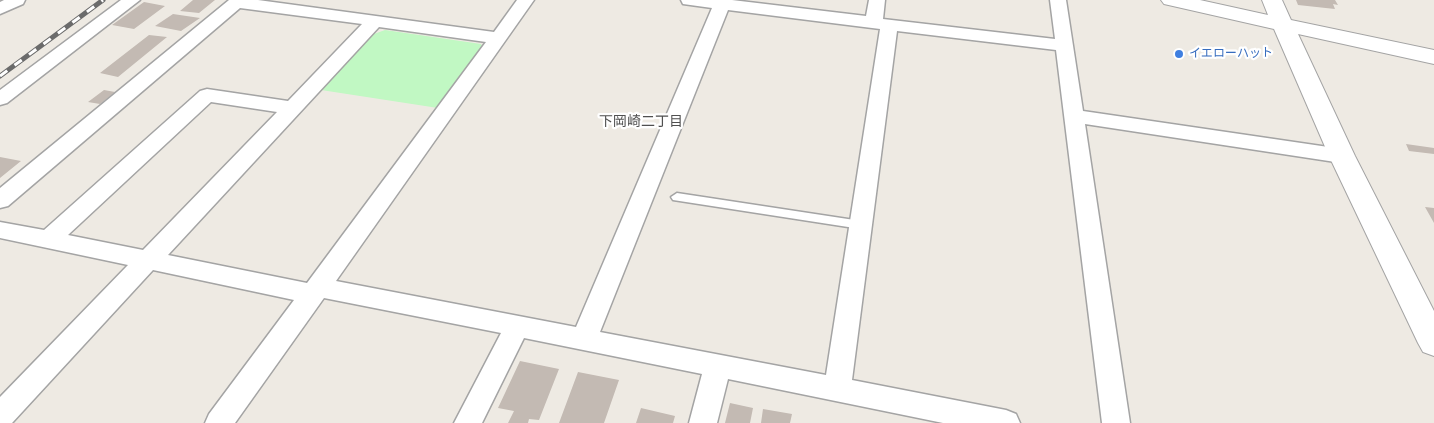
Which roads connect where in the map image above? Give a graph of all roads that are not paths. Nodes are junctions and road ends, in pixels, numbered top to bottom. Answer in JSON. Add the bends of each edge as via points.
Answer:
{"nodes":[{"id":1,"x":17,"y":0,"type":"edge"},
{"id":2,"x":132,"y":0,"type":"edge"},
{"id":3,"x":526,"y":0,"type":"edge"},
{"id":4,"x":689,"y":0,"type":"edge"},
{"id":5,"x":877,"y":0,"type":"edge"},
{"id":6,"x":1058,"y":0,"type":"edge"},
{"id":7,"x":1171,"y":0,"type":"edge"},
{"id":8,"x":1272,"y":0,"type":"edge"},
{"id":9,"x":238,"y":1,"type":"edge"},
{"id":10,"x":723,"y":2,"type":"edge"},
{"id":11,"x":0,"y":9,"type":"edge"},
{"id":12,"x":374,"y":21,"type":"junction"},
{"id":13,"x":882,"y":24,"type":"junction"},
{"id":14,"x":1284,"y":24,"type":"junction"},
{"id":15,"x":498,"y":38,"type":"junction"},
{"id":16,"x":1065,"y":46,"type":"junction"},
{"id":17,"x":1434,"y":57,"type":"edge"},
{"id":18,"x":0,"y":100,"type":"edge"},
{"id":19,"x":293,"y":108,"type":"junction"},
{"id":20,"x":1075,"y":116,"type":"junction"},
{"id":21,"x":1342,"y":156,"type":"junction"},
{"id":22,"x":677,"y":197,"type":"dead end"},
{"id":23,"x":0,"y":200,"type":"edge"},
{"id":24,"x":861,"y":225,"type":"junction"},
{"id":25,"x":0,"y":230,"type":"edge"},
{"id":26,"x":49,"y":239,"type":"junction"},
{"id":27,"x":147,"y":261,"type":"junction"},
{"id":28,"x":316,"y":291,"type":"junction"},
{"id":29,"x":517,"y":327,"type":"junction"},
{"id":30,"x":584,"y":340,"type":"junction"},
{"id":31,"x":1434,"y":344,"type":"edge"},
{"id":32,"x":718,"y":366,"type":"junction"},
{"id":33,"x":837,"y":390,"type":"junction"},
{"id":34,"x":0,"y":416,"type":"edge"},
{"id":35,"x":931,"y":416,"type":"edge"},
{"id":36,"x":219,"y":423,"type":"edge"},
{"id":37,"x":468,"y":423,"type":"edge"},
{"id":38,"x":702,"y":423,"type":"edge"},
{"id":39,"x":1006,"y":423,"type":"edge"},
{"id":40,"x":1116,"y":423,"type":"edge"}],
"edges":[{"from":1,"to":11,"type":"street"},
{"from":2,"to":18,"type":"street"},
{"from":3,"to":15,"type":"street"},
{"from":4,"to":10,"type":"street"},
{"from":5,"to":13,"type":"street"},
{"from":6,"to":16,"type":"street"},
{"from":7,"to":14,"type":"street"},
{"from":8,"to":14,"type":"street"},
{"from":9,"to":12,"type":"street"},
{"from":9,"to":23,"type":"street"},
{"from":10,"to":13,"type":"street"},
{"from":10,"to":30,"type":"street"},
{"from":12,"to":15,"type":"street"},
{"from":12,"to":19,"type":"street"},
{"from":13,"to":16,"type":"street"},
{"from":13,"to":24,"type":"street"},
{"from":14,"to":17,"type":"street"},
{"from":14,"to":21,"type":"street"},
{"from":15,"to":28,"type":"street"},
{"from":16,"to":20,"type":"street"},
{"from":19,"to":26,"type":"street","via":[[207,95]]},
{"from":19,"to":27,"type":"street"},
{"from":20,"to":21,"type":"street"},
{"from":20,"to":40,"type":"street"},
{"from":21,"to":31,"type":"street"},
{"from":22,"to":24,"type":"lane"},
{"from":24,"to":33,"type":"street"},
{"from":25,"to":26,"type":"street"},
{"from":26,"to":27,"type":"street"},
{"from":27,"to":28,"type":"street"},
{"from":27,"to":34,"type":"street"},
{"from":28,"to":29,"type":"street"},
{"from":28,"to":36,"type":"street"},
{"from":29,"to":30,"type":"street"},
{"from":29,"to":37,"type":"street"},
{"from":30,"to":32,"type":"street"},
{"from":32,"to":33,"type":"street"},
{"from":32,"to":38,"type":"street"},
{"from":33,"to":35,"type":"street"},
{"from":35,"to":39,"type":"street"}]}
